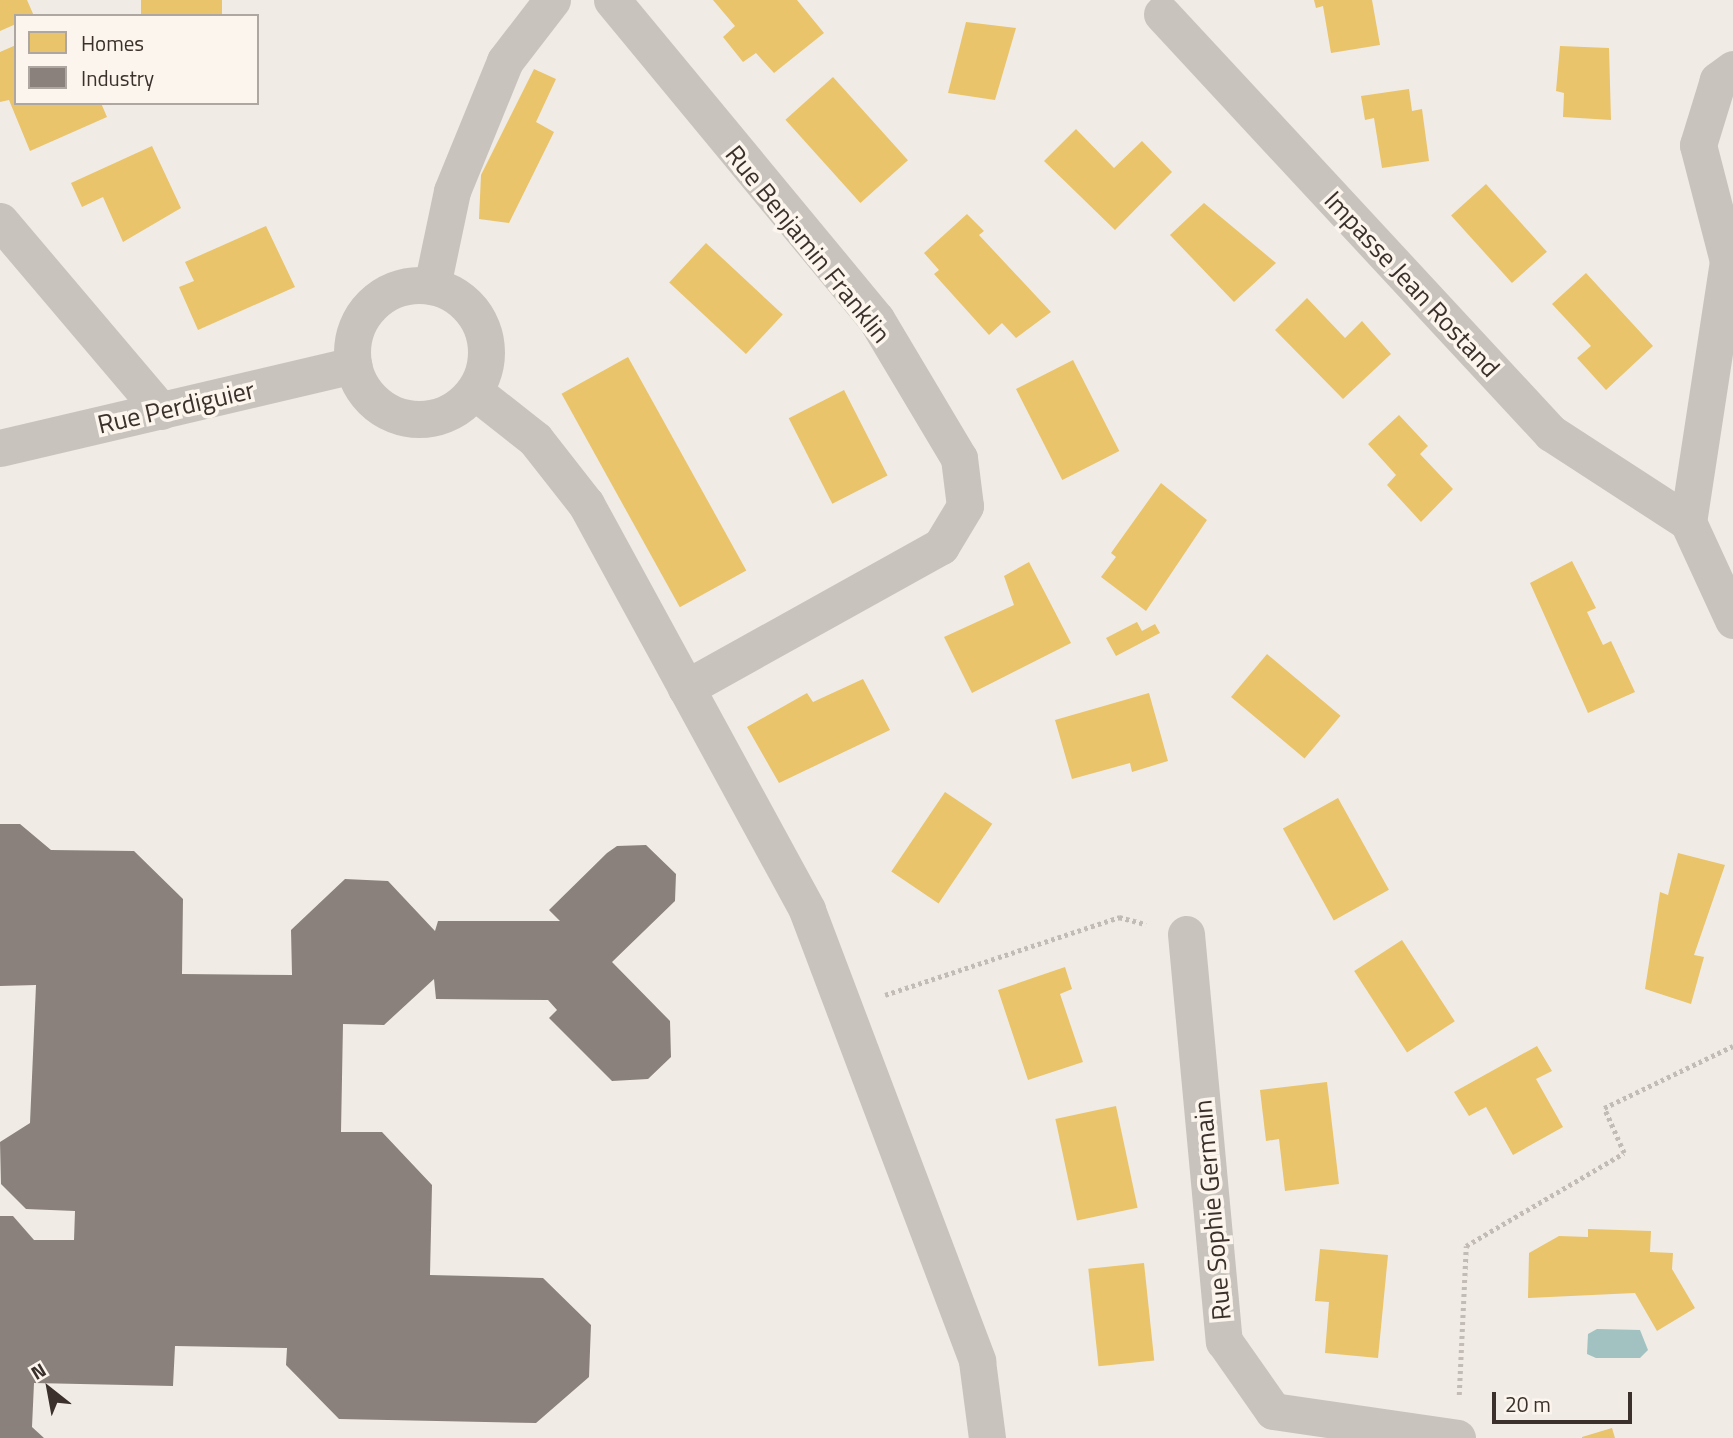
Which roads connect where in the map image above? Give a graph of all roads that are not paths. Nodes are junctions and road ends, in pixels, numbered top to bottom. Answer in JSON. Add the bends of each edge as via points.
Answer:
{"nodes":[{"id":1,"x":552,"y":0,"type":"edge"},
{"id":2,"x":612,"y":0,"type":"edge"},
{"id":3,"x":1162,"y":14,"type":"dead end"},
{"id":4,"x":1733,"y":69,"type":"edge"},
{"id":5,"x":0,"y":221,"type":"edge"},
{"id":6,"x":432,"y":286,"type":"junction"},
{"id":7,"x":353,"y":365,"type":"junction"},
{"id":8,"x":474,"y":391,"type":"junction"},
{"id":9,"x":162,"y":411,"type":"junction"},
{"id":10,"x":0,"y":448,"type":"edge"},
{"id":11,"x":1688,"y":522,"type":"junction"},
{"id":12,"x":1733,"y":620,"type":"edge"},
{"id":13,"x":687,"y":688,"type":"junction"},
{"id":14,"x":1186,"y":934,"type":"road end"},
{"id":15,"x":987,"y":1438,"type":"edge"},
{"id":16,"x":1457,"y":1438,"type":"edge"}],
"edges":[{"from":1,"to":6,"type":"street","via":[[505,61],[452,191]]},
{"from":2,"to":13,"type":"street","name":"Rue Benjamin Franklin","via":[[876,319],[959,458],[965,506],[941,547]]},
{"from":3,"to":11,"type":"street","name":"Impasse Jean Rostand","via":[[1550,433]]},
{"from":4,"to":11,"type":"street","via":[[1718,80],[1698,145],[1728,261]]},
{"from":5,"to":9,"type":"street"},
{"from":6,"to":7,"type":"street","via":[[389,292],[372,304],[352,343]]},
{"from":6,"to":8,"type":"street","via":[[458,298],[482,328],[485,363]]},
{"from":7,"to":8,"type":"street","via":[[370,400],[405,418],[443,415]]},
{"from":7,"to":9,"type":"street","name":"Rue Perdiguier"},
{"from":8,"to":13,"type":"street","via":[[535,439],[586,504]]},
{"from":9,"to":10,"type":"street","name":"Rue Perdiguier"},
{"from":11,"to":12,"type":"street"},
{"from":13,"to":15,"type":"street","via":[[807,910],[977,1361]]},
{"from":14,"to":16,"type":"street","name":"Rue Sophie Germain","via":[[1224,1341],[1273,1411]]}]}
